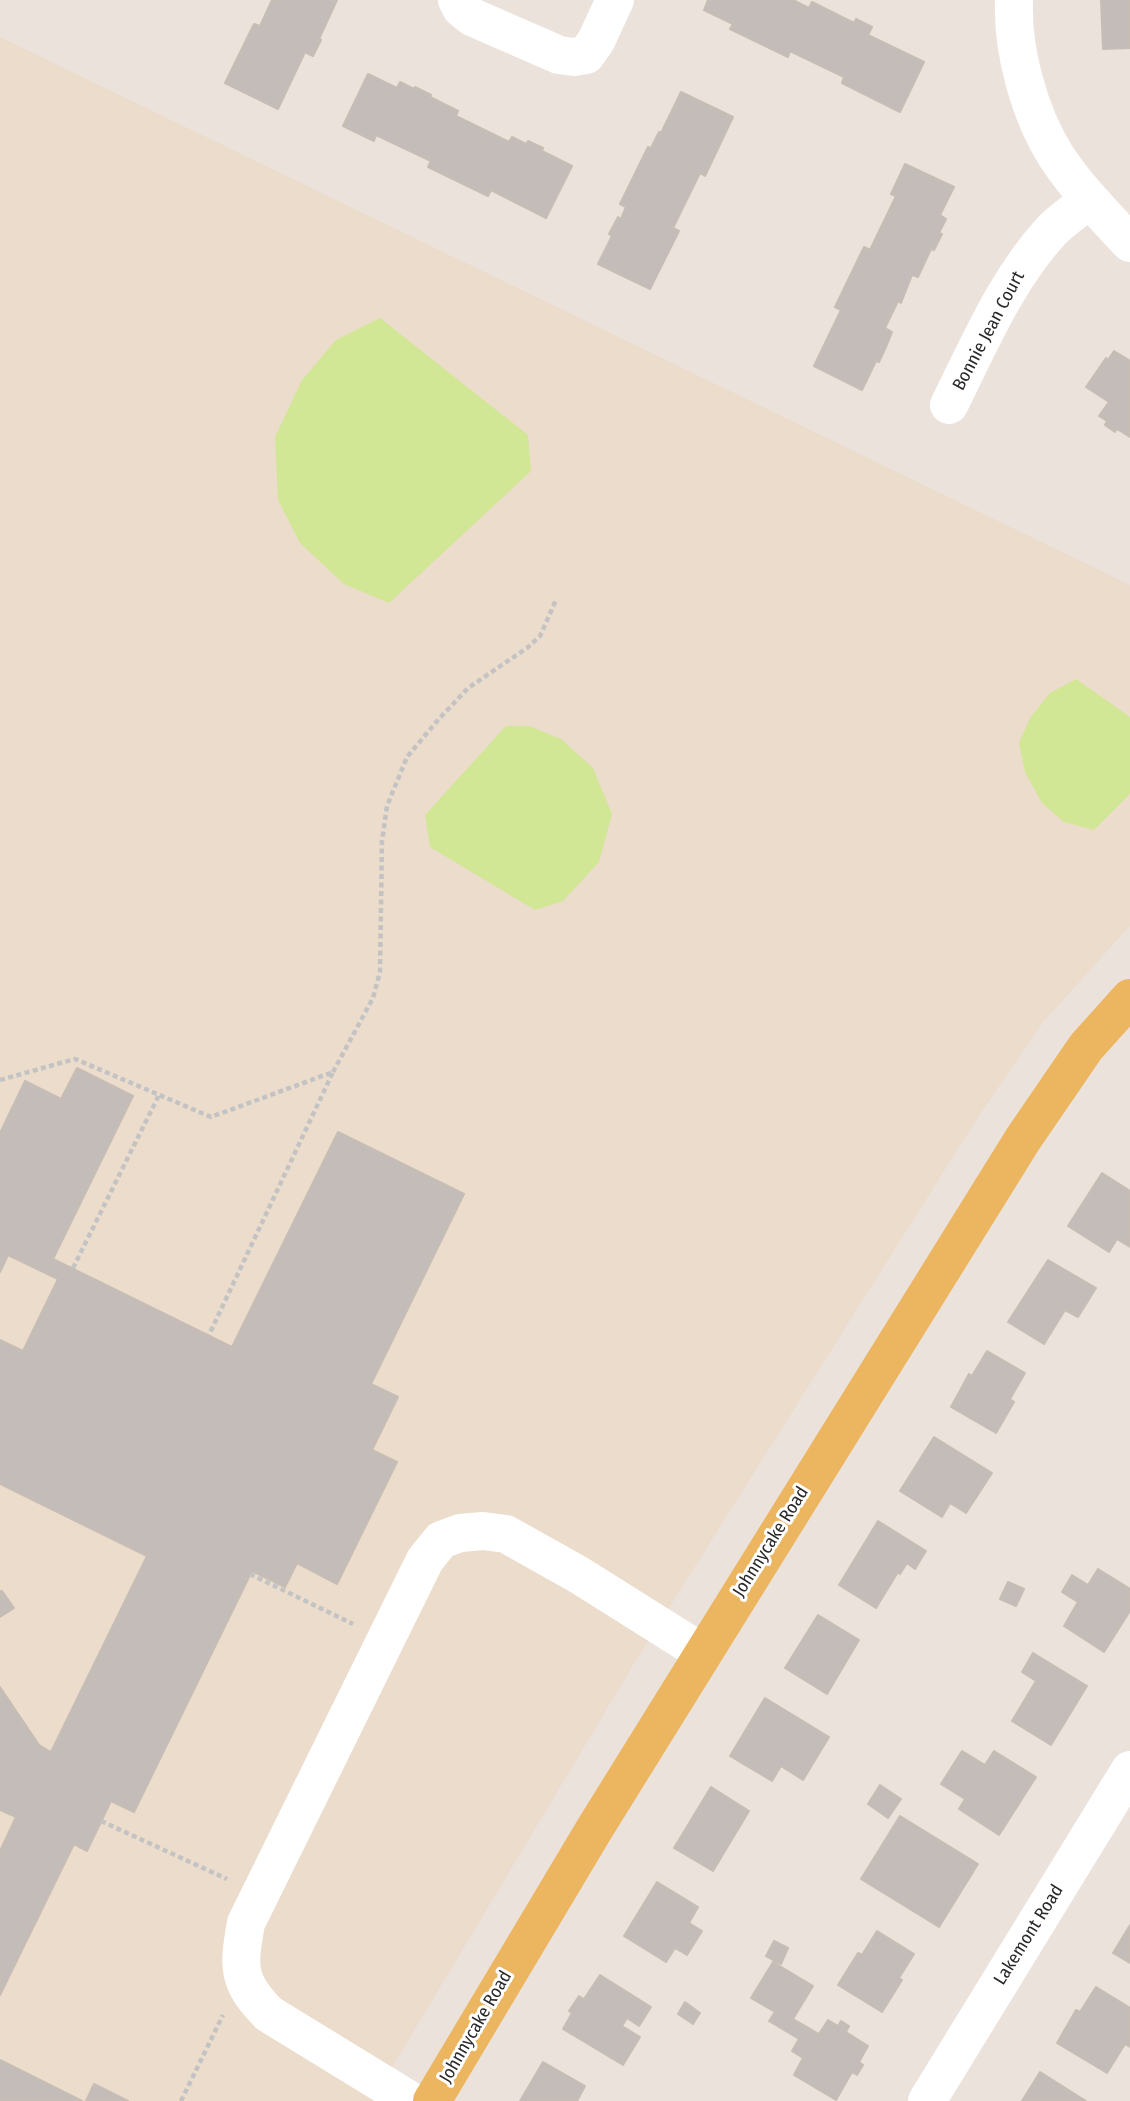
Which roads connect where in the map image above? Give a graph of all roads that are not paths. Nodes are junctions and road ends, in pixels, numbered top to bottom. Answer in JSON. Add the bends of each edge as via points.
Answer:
{"nodes":[{"id":1,"x":457,"y":0,"type":"edge"},
{"id":2,"x":615,"y":0,"type":"edge"},
{"id":3,"x":1014,"y":0,"type":"edge"},
{"id":4,"x":1090,"y":200,"type":"junction"},
{"id":5,"x":1130,"y":243,"type":"edge"},
{"id":6,"x":949,"y":405,"type":"dead end"},
{"id":7,"x":1130,"y":998,"type":"edge"},
{"id":8,"x":703,"y":1653,"type":"junction"},
{"id":9,"x":1130,"y":1770,"type":"edge"},
{"id":10,"x":411,"y":2101,"type":"edge"},
{"id":11,"x":432,"y":2101,"type":"edge"},
{"id":12,"x":927,"y":2101,"type":"edge"}],
"edges":[{"from":1,"to":2,"type":"street","via":[[472,17],[559,55],[574,57],[586,55]]},
{"from":3,"to":4,"type":"street","via":[[1018,48],[1035,110],[1055,155]]},
{"from":4,"to":5,"type":"street"},
{"from":4,"to":6,"type":"street","name":"Bonnie Jean Court","via":[[1054,228],[1028,258]]},
{"from":7,"to":8,"type":"main road","name":"Johnnycake Road","via":[[1086,1047],[1023,1139]]},
{"from":8,"to":10,"type":"street","via":[[506,1534],[460,1533],[441,1540],[425,1560],[246,1923],[241,1952],[242,1976],[251,1996],[269,2014]]},
{"from":8,"to":11,"type":"main road","name":"Johnnycake Road"},
{"from":9,"to":12,"type":"street","name":"Lakemont Road"}]}
